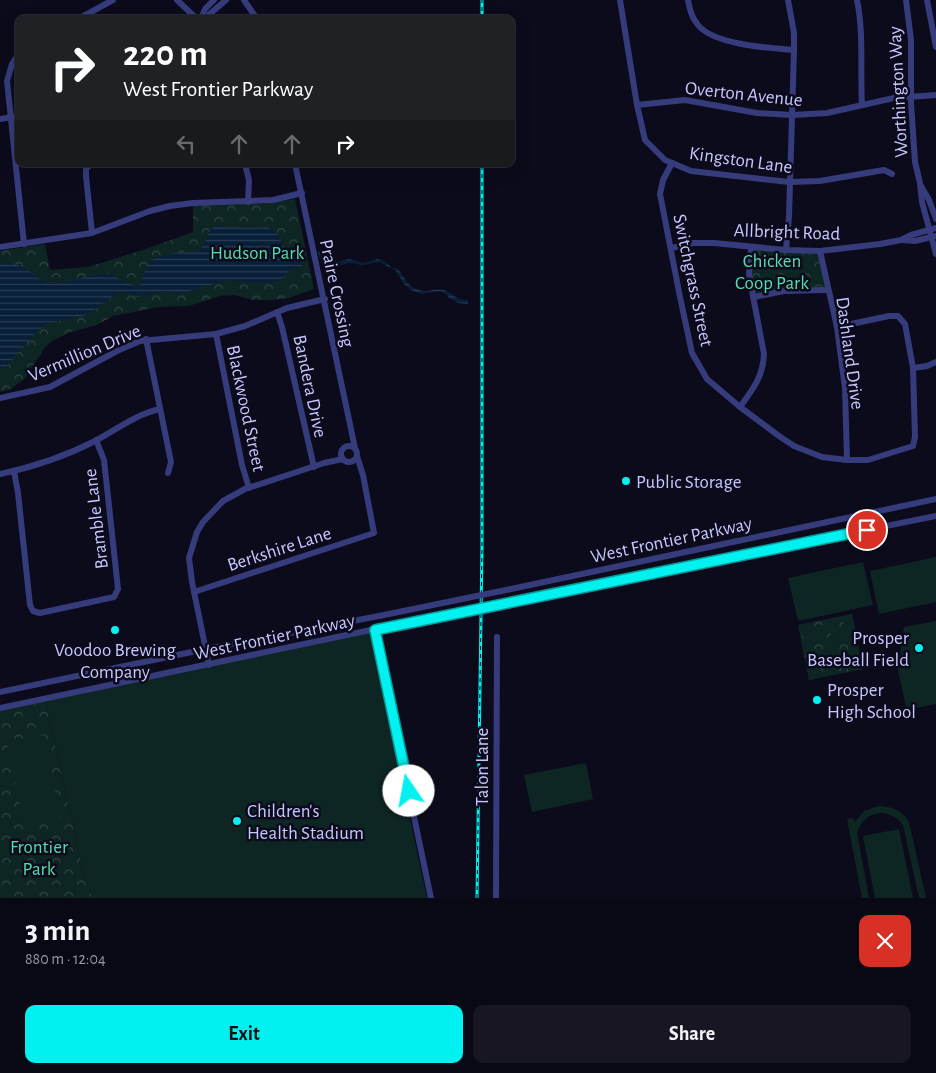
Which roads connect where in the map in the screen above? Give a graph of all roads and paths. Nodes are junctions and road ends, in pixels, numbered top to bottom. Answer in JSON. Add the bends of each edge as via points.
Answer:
{"nodes":[{"id":1,"x":113,"y":0,"type":"edge"},
{"id":2,"x":177,"y":0,"type":"edge"},
{"id":3,"x":214,"y":0,"type":"edge"},
{"id":4,"x":226,"y":0,"type":"edge"},
{"id":5,"x":244,"y":0,"type":"edge"},
{"id":6,"x":620,"y":0,"type":"edge"},
{"id":7,"x":688,"y":0,"type":"edge"},
{"id":8,"x":788,"y":0,"type":"edge"},
{"id":9,"x":857,"y":0,"type":"edge"},
{"id":10,"x":906,"y":0,"type":"edge"},
{"id":11,"x":927,"y":0,"type":"edge"},
{"id":12,"x":85,"y":15,"type":"edge"},
{"id":13,"x":193,"y":15,"type":"edge"},
{"id":14,"x":204,"y":15,"type":"edge"},
{"id":15,"x":208,"y":15,"type":"edge"},
{"id":16,"x":254,"y":15,"type":"edge"},
{"id":17,"x":936,"y":47,"type":"edge"},
{"id":18,"x":794,"y":50,"type":"junction"},
{"id":19,"x":15,"y":60,"type":"edge"},
{"id":20,"x":936,"y":95,"type":"edge"},
{"id":21,"x":911,"y":96,"type":"junction"},
{"id":22,"x":636,"y":105,"type":"junction"},
{"id":23,"x":862,"y":105,"type":"junction"},
{"id":24,"x":792,"y":115,"type":"junction"},
{"id":25,"x":15,"y":117,"type":"edge"},
{"id":26,"x":11,"y":118,"type":"junction"},
{"id":27,"x":0,"y":119,"type":"edge"},
{"id":28,"x":15,"y":157,"type":"edge"},
{"id":29,"x":672,"y":163,"type":"junction"},
{"id":30,"x":16,"y":167,"type":"edge"},
{"id":31,"x":88,"y":167,"type":"edge"},
{"id":32,"x":246,"y":167,"type":"edge"},
{"id":33,"x":297,"y":167,"type":"edge"},
{"id":34,"x":892,"y":174,"type":"dead end"},
{"id":35,"x":789,"y":182,"type":"junction"},
{"id":36,"x":920,"y":183,"type":"junction"},
{"id":37,"x":302,"y":193,"type":"junction"},
{"id":38,"x":248,"y":202,"type":"junction"},
{"id":39,"x":936,"y":219,"type":"edge"},
{"id":40,"x":932,"y":228,"type":"edge"},
{"id":41,"x":92,"y":233,"type":"junction"},
{"id":42,"x":934,"y":237,"type":"edge"},
{"id":43,"x":901,"y":240,"type":"junction"},
{"id":44,"x":24,"y":244,"type":"junction"},
{"id":45,"x":0,"y":247,"type":"edge"},
{"id":46,"x":751,"y":247,"type":"junction"},
{"id":47,"x":671,"y":248,"type":"junction"},
{"id":48,"x":786,"y":250,"type":"junction"},
{"id":49,"x":820,"y":251,"type":"junction"},
{"id":50,"x":936,"y":254,"type":"edge"},
{"id":51,"x":827,"y":290,"type":"junction"},
{"id":52,"x":754,"y":298,"type":"junction"},
{"id":53,"x":324,"y":299,"type":"junction"},
{"id":54,"x":277,"y":312,"type":"junction"},
{"id":55,"x":837,"y":327,"type":"junction"},
{"id":56,"x":216,"y":334,"type":"junction"},
{"id":57,"x":146,"y":339,"type":"junction"},
{"id":58,"x":936,"y":362,"type":"edge"},
{"id":59,"x":927,"y":366,"type":"junction"},
{"id":60,"x":913,"y":368,"type":"junction"},
{"id":61,"x":936,"y":368,"type":"edge"},
{"id":62,"x":0,"y":398,"type":"edge"},
{"id":63,"x":740,"y":407,"type":"junction"},
{"id":64,"x":160,"y":410,"type":"junction"},
{"id":65,"x":350,"y":429,"type":"junction"},
{"id":66,"x":96,"y":440,"type":"junction"},
{"id":67,"x":347,"y":446,"type":"junction"},
{"id":68,"x":355,"y":448,"type":"junction"},
{"id":69,"x":341,"y":452,"type":"junction"},
{"id":70,"x":357,"y":456,"type":"junction"},
{"id":71,"x":847,"y":460,"type":"junction"},
{"id":72,"x":346,"y":461,"type":"junction"},
{"id":73,"x":324,"y":463,"type":"junction"},
{"id":74,"x":314,"y":467,"type":"junction"},
{"id":75,"x":14,"y":471,"type":"junction"},
{"id":76,"x":168,"y":473,"type":"dead end"},
{"id":77,"x":0,"y":474,"type":"edge"},
{"id":78,"x":363,"y":475,"type":"junction"},
{"id":79,"x":249,"y":488,"type":"junction"},
{"id":80,"x":936,"y":499,"type":"edge"},
{"id":81,"x":936,"y":516,"type":"edge"},
{"id":82,"x":194,"y":592,"type":"junction"},
{"id":83,"x":378,"y":629,"type":"junction"},
{"id":84,"x":497,"y":637,"type":"dead end"},
{"id":85,"x":206,"y":649,"type":"junction"},
{"id":86,"x":209,"y":666,"type":"junction"},
{"id":87,"x":0,"y":692,"type":"edge"},
{"id":88,"x":0,"y":708,"type":"edge"},
{"id":89,"x":431,"y":898,"type":"edge"},
{"id":90,"x":496,"y":898,"type":"edge"}],
"edges":[{"from":1,"to":12,"type":"street"},
{"from":2,"to":13,"type":"street"},
{"from":3,"to":14,"type":"street"},
{"from":4,"to":15,"type":"street"},
{"from":5,"to":16,"type":"street"},
{"from":6,"to":22,"type":"street","name":"Kingston Lane"},
{"from":7,"to":18,"type":"street","via":[[698,27],[713,36],[763,48]]},
{"from":8,"to":18,"type":"street"},
{"from":9,"to":23,"type":"street","via":[[861,24]]},
{"from":10,"to":21,"type":"street","name":"Worthington Way","via":[[911,40]]},
{"from":11,"to":17,"type":"street"},
{"from":18,"to":24,"type":"street"},
{"from":19,"to":26,"type":"street","via":[[7,82]]},
{"from":20,"to":21,"type":"street","name":"Overton Avenue"},
{"from":21,"to":23,"type":"street","name":"Overton Avenue"},
{"from":21,"to":36,"type":"street","name":"Worthington Way","via":[[915,162]]},
{"from":22,"to":24,"type":"street","name":"Overton Avenue","via":[[685,100],[758,113]]},
{"from":22,"to":29,"type":"street","name":"Kingston Lane","via":[[645,140]]},
{"from":23,"to":24,"type":"street","name":"Overton Avenue","via":[[827,113]]},
{"from":24,"to":35,"type":"street"},
{"from":25,"to":26,"type":"street"},
{"from":26,"to":27,"type":"street"},
{"from":26,"to":28,"type":"street"},
{"from":29,"to":35,"type":"street","name":"Kingston Lane","via":[[691,171]]},
{"from":29,"to":47,"type":"street","name":"Switchgrass Street","via":[[660,194]]},
{"from":30,"to":44,"type":"street"},
{"from":31,"to":41,"type":"street","via":[[86,176]]},
{"from":32,"to":38,"type":"street"},
{"from":33,"to":37,"type":"street","name":"Praire Crossing"},
{"from":34,"to":35,"type":"street","name":"Kingston Lane","via":[[884,170],[820,181]]},
{"from":35,"to":48,"type":"street"},
{"from":36,"to":39,"type":"street","name":"Worthington Way"},
{"from":36,"to":40,"type":"street","name":"Worthington Way","via":[[922,202]]},
{"from":37,"to":38,"type":"street"},
{"from":37,"to":53,"type":"street","name":"Praire Crossing"},
{"from":38,"to":41,"type":"street","via":[[170,206]]},
{"from":40,"to":42,"type":"street","name":"Worthington Way"},
{"from":40,"to":43,"type":"street","name":"Allbright Road"},
{"from":41,"to":44,"type":"street"},
{"from":42,"to":43,"type":"street","name":"Allbright Road"},
{"from":42,"to":50,"type":"street","name":"Worthington Way"},
{"from":43,"to":49,"type":"street","name":"Allbright Road"},
{"from":44,"to":45,"type":"street"},
{"from":46,"to":47,"type":"street","name":"Allbright Road","via":[[700,243]]},
{"from":46,"to":48,"type":"street","name":"Allbright Road"},
{"from":46,"to":52,"type":"street","via":[[749,275]]},
{"from":47,"to":63,"type":"street","name":"Switchgrass Street","via":[[692,353],[707,379]]},
{"from":48,"to":49,"type":"street","name":"Allbright Road"},
{"from":49,"to":51,"type":"street","name":"Dashland Drive"},
{"from":51,"to":52,"type":"street","via":[[784,290]]},
{"from":51,"to":55,"type":"street","name":"Dashland Drive"},
{"from":52,"to":63,"type":"street","via":[[764,354],[763,366],[759,380]]},
{"from":53,"to":54,"type":"street","name":"Vermillion Drive"},
{"from":53,"to":65,"type":"street","name":"Praire Crossing"},
{"from":54,"to":56,"type":"street","name":"Vermillion Drive"},
{"from":54,"to":74,"type":"street","name":"Bandera Drive"},
{"from":55,"to":60,"type":"street","via":[[898,316],[905,324]]},
{"from":55,"to":71,"type":"street","name":"Dashland Drive"},
{"from":56,"to":57,"type":"street","name":"Vermillion Drive"},
{"from":56,"to":79,"type":"street","name":"Blackwood Street"},
{"from":57,"to":62,"type":"street","name":"Vermillion Drive","via":[[116,351],[50,387]]},
{"from":57,"to":64,"type":"street"},
{"from":58,"to":59,"type":"street"},
{"from":59,"to":60,"type":"street"},
{"from":59,"to":61,"type":"street"},
{"from":60,"to":71,"type":"street","name":"Switchgrass Street","via":[[913,446],[868,460]]},
{"from":63,"to":71,"type":"street","name":"Switchgrass Street","via":[[794,446],[822,457]]},
{"from":64,"to":66,"type":"street","via":[[140,415]]},
{"from":64,"to":76,"type":"street","via":[[171,462]]},
{"from":65,"to":67,"type":"street","name":"Praire Crossing"},
{"from":65,"to":68,"type":"street","name":"Praire Crossing"},
{"from":66,"to":75,"type":"street","via":[[65,456]]},
{"from":66,"to":75,"type":"street","name":"Bramble Lane","via":[[104,460],[118,589],[110,598],[40,613],[33,611]]},
{"from":67,"to":68,"type":"street"},
{"from":67,"to":69,"type":"street"},
{"from":68,"to":70,"type":"street"},
{"from":69,"to":72,"type":"street"},
{"from":69,"to":73,"type":"street"},
{"from":70,"to":72,"type":"street"},
{"from":70,"to":78,"type":"street"},
{"from":72,"to":73,"type":"street"},
{"from":72,"to":78,"type":"street"},
{"from":73,"to":74,"type":"street"},
{"from":74,"to":79,"type":"street"},
{"from":75,"to":77,"type":"street"},
{"from":78,"to":82,"type":"street","name":"Berkshire Lane","via":[[374,533]]},
{"from":79,"to":82,"type":"street","via":[[223,501],[197,532],[190,558]]},
{"from":80,"to":85,"type":"street","name":"West Frontier Parkway","bridge":true,"via":[[506,590]]},
{"from":81,"to":83,"type":"street","name":"West Frontier Parkway","bridge":true},
{"from":82,"to":85,"type":"street"},
{"from":83,"to":86,"type":"street","name":"West Frontier Parkway"},
{"from":83,"to":89,"type":"street"},
{"from":84,"to":90,"type":"street","name":"Talon Lane"},
{"from":85,"to":86,"type":"street"},
{"from":85,"to":87,"type":"street","name":"West Frontier Parkway"},
{"from":86,"to":88,"type":"street","name":"West Frontier Parkway"}]}
